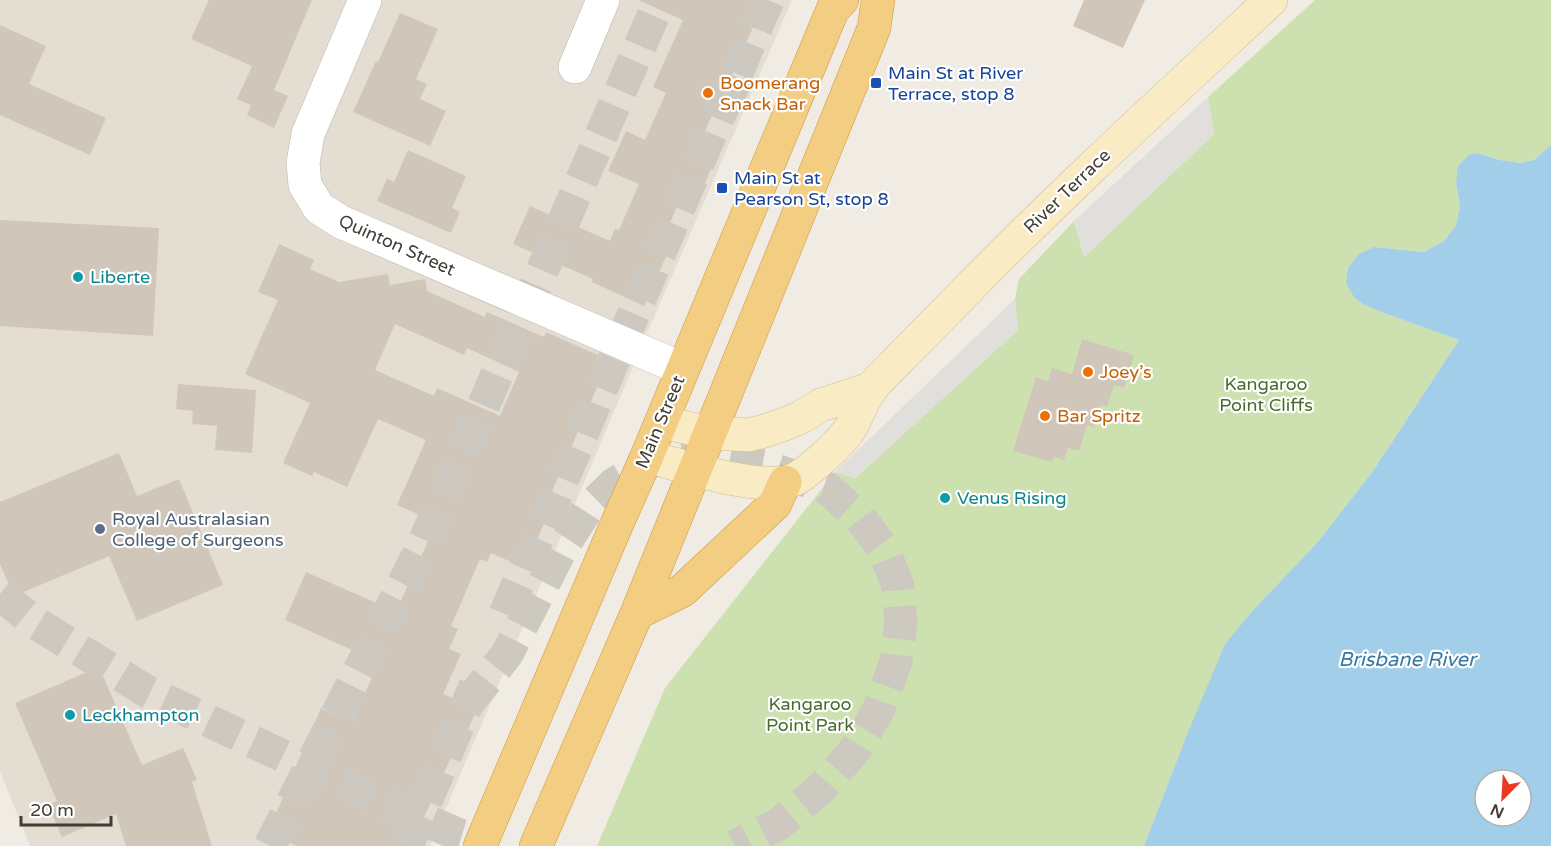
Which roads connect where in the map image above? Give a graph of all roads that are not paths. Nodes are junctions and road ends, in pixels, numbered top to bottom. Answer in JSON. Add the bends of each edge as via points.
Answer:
{"nodes":[{"id":1,"x":364,"y":0,"type":"edge"},
{"id":2,"x":603,"y":0,"type":"edge"},
{"id":3,"x":842,"y":0,"type":"edge"},
{"id":4,"x":878,"y":0,"type":"edge"},
{"id":5,"x":1271,"y":0,"type":"edge"},
{"id":6,"x":575,"y":67,"type":"dead end"},
{"id":7,"x":683,"y":369,"type":"junction"},
{"id":8,"x":870,"y":389,"type":"junction"},
{"id":9,"x":661,"y":422,"type":"junction"},
{"id":10,"x":711,"y":433,"type":"junction"},
{"id":11,"x":646,"y":456,"type":"junction"},
{"id":12,"x":696,"y":470,"type":"junction"},
{"id":13,"x":785,"y":482,"type":"junction"},
{"id":14,"x":637,"y":613,"type":"junction"},
{"id":15,"x":480,"y":846,"type":"edge"},
{"id":16,"x":536,"y":846,"type":"edge"}],
"edges":[{"from":1,"to":7,"type":"street","name":"Quinton Street","via":[[308,134],[303,163],[305,185],[319,208],[341,222]]},
{"from":2,"to":6,"type":"street"},
{"from":3,"to":7,"type":"highway","name":"Main Street","via":[[833,9]]},
{"from":4,"to":10,"type":"highway","via":[[874,28]]},
{"from":5,"to":8,"type":"main road","name":"River Terrace","via":[[1001,255]]},
{"from":7,"to":9,"type":"highway","name":"Main Street"},
{"from":8,"to":10,"type":"main road","name":"River Terrace","via":[[820,405],[765,431],[748,435]]},
{"from":8,"to":13,"type":"main road","name":"River Terrace","via":[[847,433],[812,467]]},
{"from":9,"to":10,"type":"main road","name":"River Terrace"},
{"from":9,"to":11,"type":"highway","name":"Main Street"},
{"from":10,"to":12,"type":"highway"},
{"from":11,"to":12,"type":"main road","name":"River Terrace"},
{"from":11,"to":15,"type":"highway","name":"Main Street"},
{"from":12,"to":13,"type":"main road","name":"River Terrace","via":[[757,483]]},
{"from":12,"to":14,"type":"highway"},
{"from":13,"to":14,"type":"highway","via":[[775,504],[682,591]]},
{"from":14,"to":16,"type":"highway"}]}
